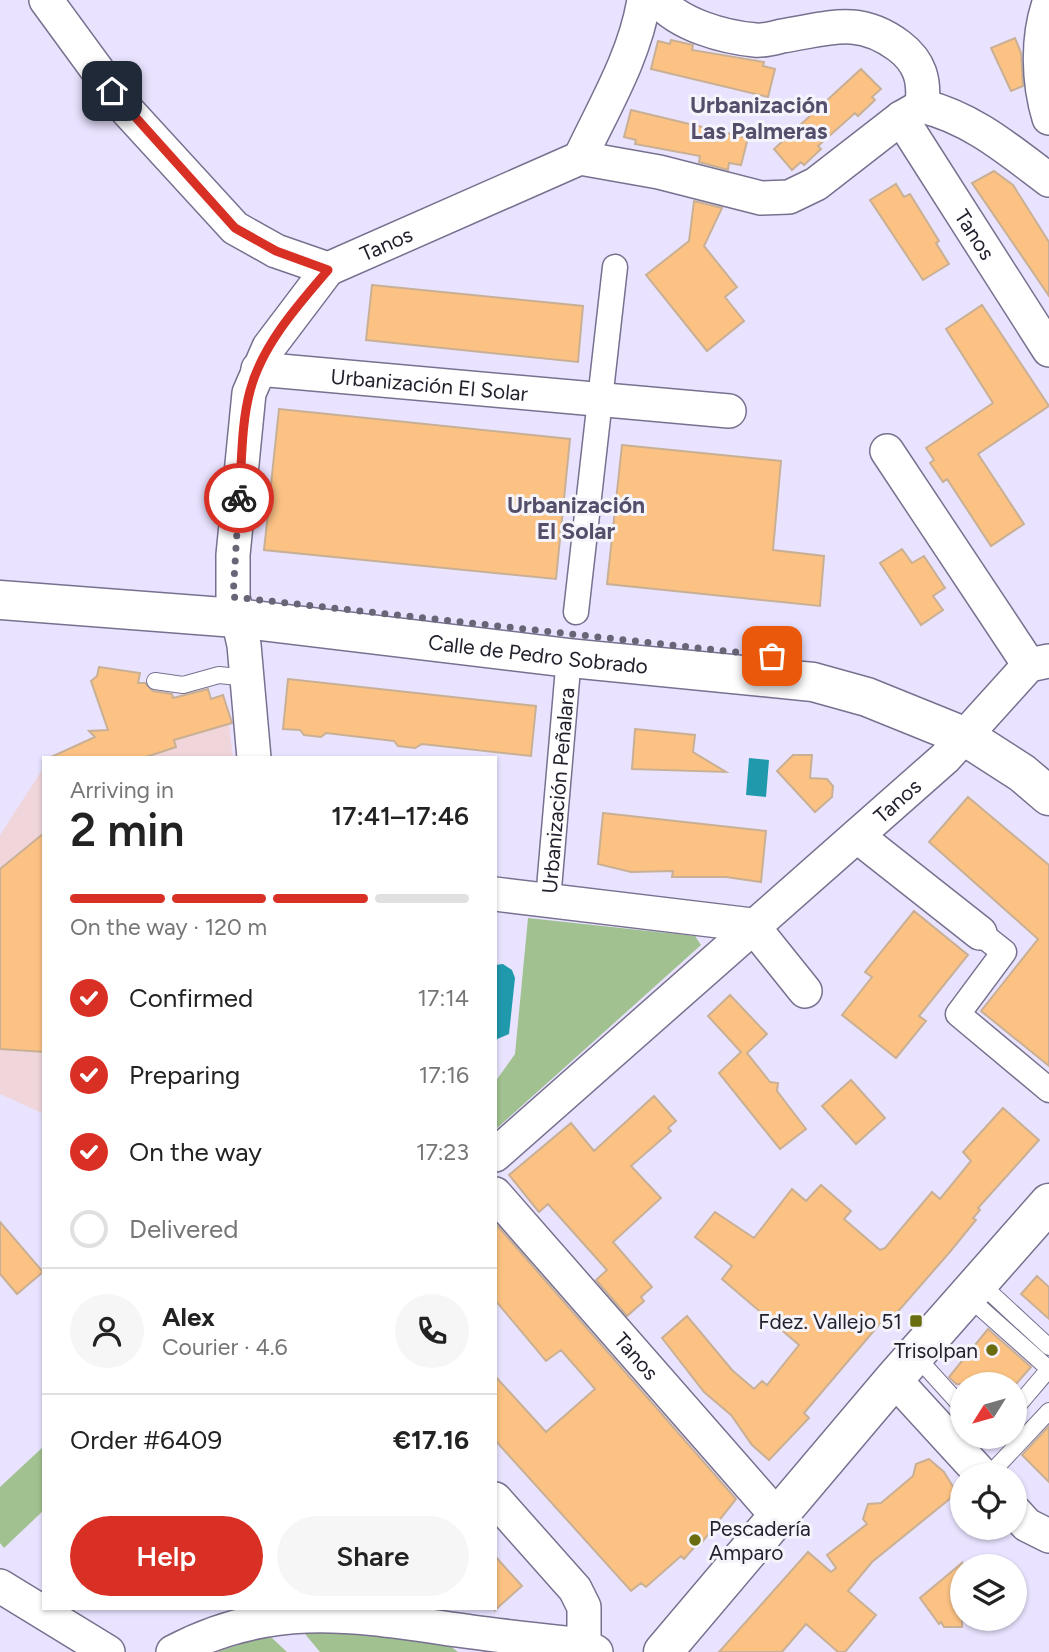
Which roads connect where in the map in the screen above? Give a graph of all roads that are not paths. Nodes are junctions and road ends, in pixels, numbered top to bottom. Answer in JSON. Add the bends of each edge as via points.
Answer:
{"nodes":[{"id":1,"x":46,"y":0,"type":"edge"},
{"id":2,"x":644,"y":0,"type":"edge"},
{"id":3,"x":658,"y":0,"type":"edge"},
{"id":4,"x":1049,"y":3,"type":"edge"},
{"id":5,"x":912,"y":112,"type":"junction"},
{"id":6,"x":1049,"y":118,"type":"edge"},
{"id":7,"x":580,"y":158,"type":"junction"},
{"id":8,"x":1049,"y":180,"type":"edge"},
{"id":9,"x":615,"y":267,"type":"dead end"},
{"id":10,"x":328,"y":270,"type":"junction"},
{"id":11,"x":1049,"y":350,"type":"edge"},
{"id":12,"x":258,"y":369,"type":"junction"},
{"id":13,"x":600,"y":401,"type":"junction"},
{"id":14,"x":729,"y":411,"type":"dead end"},
{"id":15,"x":887,"y":451,"type":"dead end"},
{"id":16,"x":0,"y":576,"type":"edge"},
{"id":17,"x":0,"y":600,"type":"edge"},
{"id":18,"x":235,"y":608,"type":"junction"},
{"id":19,"x":576,"y":612,"type":"dead end"},
{"id":20,"x":1039,"y":663,"type":"edge"},
{"id":21,"x":568,"y":667,"type":"dead end"},
{"id":22,"x":247,"y":678,"type":"junction"},
{"id":23,"x":155,"y":681,"type":"dead end"},
{"id":24,"x":974,"y":728,"type":"junction"},
{"id":25,"x":254,"y":756,"type":"edge"},
{"id":26,"x":1049,"y":764,"type":"edge"},
{"id":27,"x":1049,"y":796,"type":"edge"},
{"id":28,"x":857,"y":836,"type":"junction"},
{"id":29,"x":497,"y":894,"type":"edge"},
{"id":30,"x":548,"y":900,"type":"junction"},
{"id":31,"x":752,"y":926,"type":"junction"},
{"id":32,"x":980,"y":933,"type":"joint"},
{"id":33,"x":805,"y":991,"type":"dead end"},
{"id":34,"x":1049,"y":1090,"type":"edge"},
{"id":35,"x":497,"y":1153,"type":"edge"},
{"id":36,"x":497,"y":1197,"type":"edge"},
{"id":37,"x":1049,"y":1203,"type":"edge"},
{"id":38,"x":974,"y":1289,"type":"junction"},
{"id":39,"x":1049,"y":1347,"type":"edge"},
{"id":40,"x":905,"y":1367,"type":"junction"},
{"id":41,"x":1027,"y":1395,"type":"edge"},
{"id":42,"x":950,"y":1399,"type":"edge"},
{"id":43,"x":1049,"y":1412,"type":"edge"},
{"id":44,"x":973,"y":1463,"type":"edge"},
{"id":45,"x":1000,"y":1463,"type":"edge"},
{"id":46,"x":497,"y":1501,"type":"edge"},
{"id":47,"x":778,"y":1517,"type":"junction"},
{"id":48,"x":1027,"y":1525,"type":"edge"},
{"id":49,"x":1049,"y":1536,"type":"edge"},
{"id":50,"x":0,"y":1586,"type":"edge"},
{"id":51,"x":404,"y":1615,"type":"edge"},
{"id":52,"x":590,"y":1649,"type":"edge"},
{"id":53,"x":108,"y":1652,"type":"edge"},
{"id":54,"x":173,"y":1652,"type":"edge"},
{"id":55,"x":663,"y":1652,"type":"edge"}],
"edges":[{"from":1,"to":10,"type":"street","via":[[125,108],[235,228],[276,251]]},
{"from":2,"to":7,"type":"street","via":[[620,74]]},
{"from":3,"to":5,"type":"street","name":"Tanos","via":[[705,29],[758,40],[844,24],[881,32],[912,56],[925,83]]},
{"from":4,"to":6,"type":"street","via":[[1041,73]]},
{"from":5,"to":7,"type":"street","via":[[816,184],[789,197],[761,198]]},
{"from":5,"to":8,"type":"street","via":[[946,112],[976,127]]},
{"from":5,"to":11,"type":"street","name":"Tanos"},
{"from":7,"to":10,"type":"street","name":"Tanos"},
{"from":9,"to":13,"type":"street"},
{"from":10,"to":12,"type":"street","via":[[296,309]]},
{"from":12,"to":13,"type":"street","name":"Urbanización El Solar"},
{"from":12,"to":18,"type":"street","via":[[249,393],[233,555]]},
{"from":13,"to":14,"type":"street","name":"Urbanización El Solar"},
{"from":13,"to":19,"type":"street"},
{"from":15,"to":20,"type":"street","name":"Tanos"},
{"from":16,"to":18,"type":"main road","name":"Calle de Pedro Sobrado"},
{"from":17,"to":18,"type":"main road","name":"Calle de Pedro Sobrado"},
{"from":18,"to":22,"type":"street"},
{"from":18,"to":24,"type":"main road","name":"Calle de Pedro Sobrado","via":[[600,635],[772,656],[858,670],[932,697]]},
{"from":20,"to":24,"type":"street","name":"Tanos"},
{"from":21,"to":30,"type":"street","name":"Urbanización Peñalara"},
{"from":22,"to":23,"type":"lane","via":[[219,675],[183,685]]},
{"from":22,"to":25,"type":"street"},
{"from":24,"to":26,"type":"main road","name":"Calle de Pedro Sobrado"},
{"from":24,"to":27,"type":"main road","name":"Calle de Pedro Sobrado"},
{"from":24,"to":28,"type":"street","name":"Tanos"},
{"from":28,"to":31,"type":"street","name":"Tanos"},
{"from":28,"to":32,"type":"street"},
{"from":29,"to":30,"type":"street","name":"Urbanización Peñalara"},
{"from":30,"to":31,"type":"street"},
{"from":31,"to":33,"type":"street"},
{"from":31,"to":35,"type":"street","name":"Tanos"},
{"from":32,"to":34,"type":"street","via":[[1004,952],[958,1014]]},
{"from":36,"to":47,"type":"street","name":"Tanos"},
{"from":37,"to":38,"type":"main road"},
{"from":38,"to":39,"type":"lane"},
{"from":38,"to":40,"type":"main road"},
{"from":38,"to":41,"type":"lane","via":[[1049,1368]]},
{"from":40,"to":42,"type":"lane"},
{"from":40,"to":44,"type":"street"},
{"from":40,"to":47,"type":"main road"},
{"from":43,"to":45,"type":"lane"},
{"from":46,"to":52,"type":"street","via":[[575,1589],[584,1607]]},
{"from":47,"to":55,"type":"main road"},
{"from":48,"to":49,"type":"street"},
{"from":50,"to":53,"type":"street"},
{"from":51,"to":52,"type":"street"},
{"from":51,"to":54,"type":"street","via":[[330,1613],[265,1620],[199,1638]]}]}
